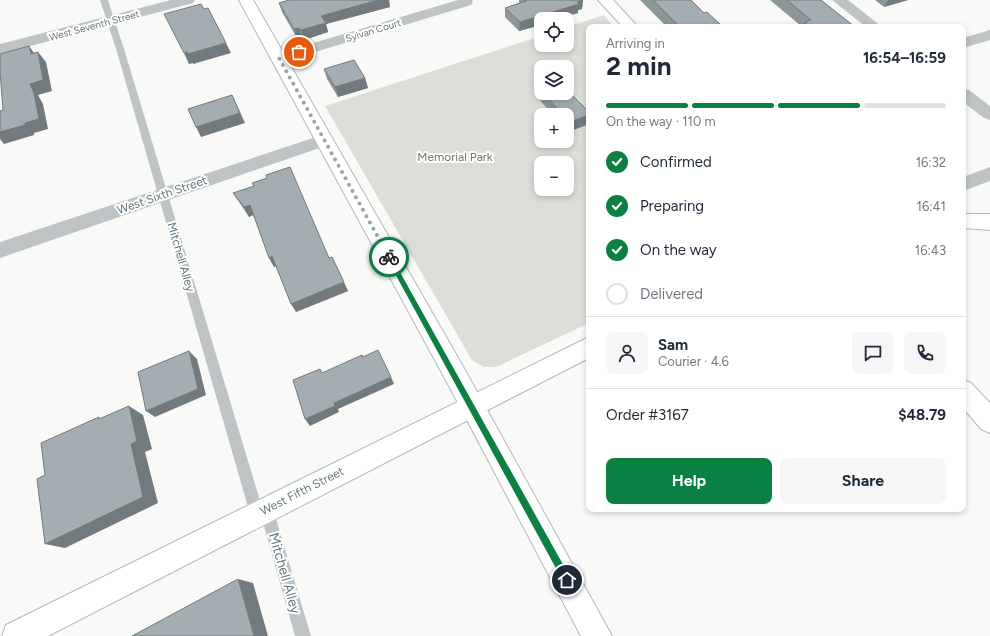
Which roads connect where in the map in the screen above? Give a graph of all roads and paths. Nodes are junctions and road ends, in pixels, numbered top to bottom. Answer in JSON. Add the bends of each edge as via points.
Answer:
{"nodes":[{"id":1,"x":104,"y":0,"type":"edge"},
{"id":2,"x":188,"y":0,"type":"edge"},
{"id":3,"x":246,"y":0,"type":"edge"},
{"id":4,"x":605,"y":0,"type":"edge"},
{"id":5,"x":839,"y":0,"type":"edge"},
{"id":6,"x":466,"y":2,"type":"dead end"},
{"id":7,"x":110,"y":20,"type":"junction"},
{"id":8,"x":628,"y":24,"type":"edge"},
{"id":9,"x":871,"y":24,"type":"edge"},
{"id":10,"x":990,"y":35,"type":"edge"},
{"id":11,"x":966,"y":42,"type":"edge"},
{"id":12,"x":0,"y":49,"type":"edge"},
{"id":13,"x":279,"y":58,"type":"junction"},
{"id":14,"x":966,"y":96,"type":"edge"},
{"id":15,"x":990,"y":114,"type":"edge"},
{"id":16,"x":325,"y":140,"type":"junction"},
{"id":17,"x":990,"y":174,"type":"edge"},
{"id":18,"x":966,"y":183,"type":"edge"},
{"id":19,"x":163,"y":195,"type":"junction"},
{"id":20,"x":966,"y":221,"type":"edge"},
{"id":21,"x":990,"y":222,"type":"edge"},
{"id":22,"x":0,"y":250,"type":"edge"},
{"id":23,"x":586,"y":348,"type":"edge"},
{"id":24,"x":966,"y":394,"type":"edge"},
{"id":25,"x":472,"y":405,"type":"junction"},
{"id":26,"x":990,"y":420,"type":"edge"},
{"id":27,"x":262,"y":512,"type":"junction"},
{"id":28,"x":17,"y":636,"type":"edge"},
{"id":29,"x":303,"y":636,"type":"edge"},
{"id":30,"x":597,"y":636,"type":"edge"}],
"edges":[{"from":1,"to":7,"type":"lane","name":"Mitchell Alley"},
{"from":2,"to":7,"type":"street","name":"West Seventh Street"},
{"from":3,"to":13,"type":"main road"},
{"from":4,"to":8,"type":"main road"},
{"from":5,"to":9,"type":"street"},
{"from":6,"to":13,"type":"street","name":"Sylvan Court"},
{"from":7,"to":12,"type":"street","name":"West Seventh Street"},
{"from":7,"to":19,"type":"lane","name":"Mitchell Alley"},
{"from":10,"to":11,"type":"street"},
{"from":13,"to":16,"type":"main road"},
{"from":14,"to":15,"type":"street"},
{"from":16,"to":19,"type":"street","name":"West Sixth Street"},
{"from":16,"to":25,"type":"main road"},
{"from":17,"to":18,"type":"street"},
{"from":19,"to":22,"type":"street","name":"West Sixth Street"},
{"from":19,"to":27,"type":"lane","name":"Mitchell Alley"},
{"from":20,"to":21,"type":"main road"},
{"from":23,"to":25,"type":"main road","name":"West Fifth Street"},
{"from":24,"to":26,"type":"main road"},
{"from":25,"to":27,"type":"main road","name":"West Fifth Street"},
{"from":25,"to":30,"type":"main road"},
{"from":27,"to":28,"type":"main road","name":"West Fifth Street"},
{"from":27,"to":29,"type":"lane","name":"Mitchell Alley"}]}
